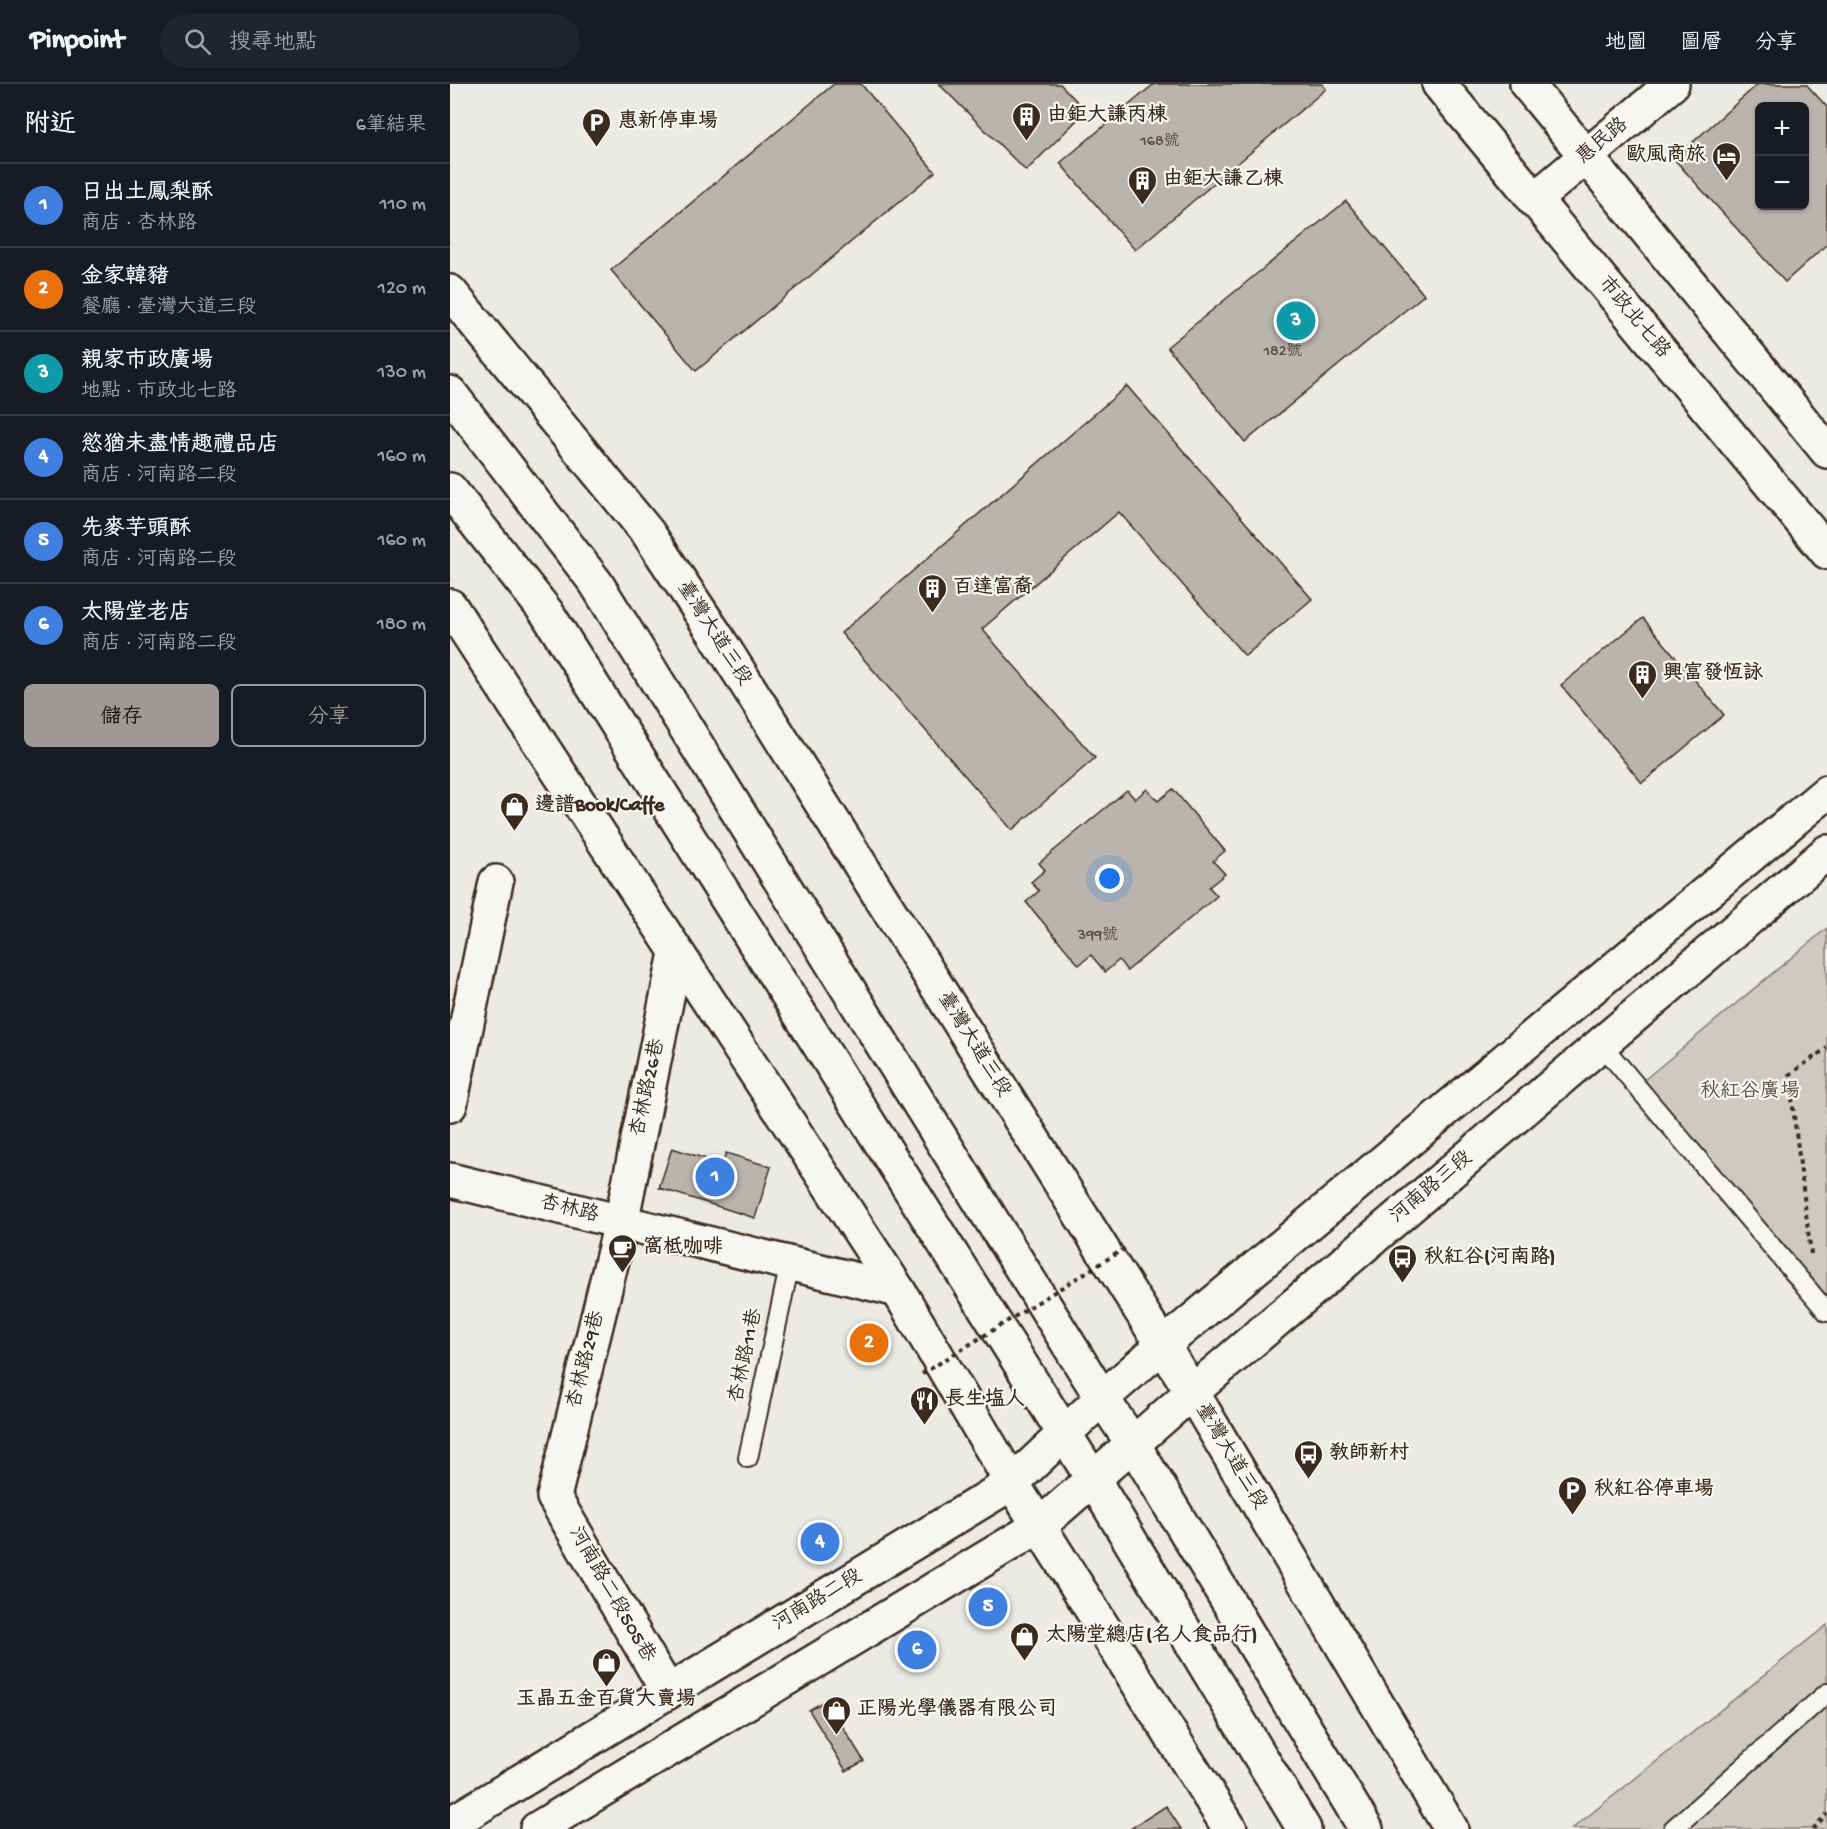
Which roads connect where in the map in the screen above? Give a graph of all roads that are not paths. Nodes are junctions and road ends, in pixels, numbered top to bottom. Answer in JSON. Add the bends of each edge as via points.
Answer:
{"nodes":[{"id":1,"x":1439,"y":84,"type":"edge"},
{"id":2,"x":1527,"y":84,"type":"edge"},
{"id":3,"x":1672,"y":84,"type":"edge"},
{"id":4,"x":1587,"y":157,"type":"junction"},
{"id":5,"x":1534,"y":200,"type":"junction"},
{"id":6,"x":450,"y":292,"type":"edge"},
{"id":7,"x":450,"y":393,"type":"edge"},
{"id":8,"x":1827,"y":451,"type":"edge"},
{"id":9,"x":450,"y":490,"type":"edge"},
{"id":10,"x":1827,"y":552,"type":"edge"},
{"id":11,"x":450,"y":606,"type":"edge"},
{"id":12,"x":1827,"y":792,"type":"edge"},
{"id":13,"x":1827,"y":852,"type":"edge"},
{"id":14,"x":496,"y":882,"type":"dead end"},
{"id":15,"x":676,"y":953,"type":"junction"},
{"id":16,"x":1601,"y":1044,"type":"junction"},
{"id":17,"x":450,"y":1105,"type":"edge"},
{"id":18,"x":450,"y":1180,"type":"edge"},
{"id":19,"x":621,"y":1223,"type":"junction"},
{"id":20,"x":790,"y":1263,"type":"junction"},
{"id":21,"x":898,"y":1290,"type":"junction"},
{"id":22,"x":1822,"y":1306,"type":"edge"},
{"id":23,"x":1162,"y":1346,"type":"junction"},
{"id":24,"x":1192,"y":1392,"type":"junction"},
{"id":25,"x":1102,"y":1398,"type":"junction"},
{"id":26,"x":1064,"y":1434,"type":"junction"},
{"id":27,"x":1133,"y":1444,"type":"junction"},
{"id":28,"x":748,"y":1458,"type":"dead end"},
{"id":29,"x":1093,"y":1479,"type":"junction"},
{"id":30,"x":1012,"y":1483,"type":"junction"},
{"id":31,"x":554,"y":1497,"type":"joint"},
{"id":32,"x":1040,"y":1526,"type":"junction"},
{"id":33,"x":668,"y":1692,"type":"junction"},
{"id":34,"x":1827,"y":1693,"type":"edge"},
{"id":35,"x":450,"y":1824,"type":"edge"},
{"id":36,"x":537,"y":1829,"type":"edge"},
{"id":37,"x":1230,"y":1829,"type":"edge"},
{"id":38,"x":1305,"y":1829,"type":"edge"},
{"id":39,"x":1366,"y":1829,"type":"edge"},
{"id":40,"x":1451,"y":1829,"type":"edge"},
{"id":41,"x":1673,"y":1829,"type":"edge"}],
"edges":[{"from":1,"to":5,"type":"main road","name":"市政北七路"},
{"from":2,"to":4,"type":"main road"},
{"from":3,"to":4,"type":"main road","name":"惠民路"},
{"from":4,"to":5,"type":"main road","name":"惠民路"},
{"from":4,"to":8,"type":"main road"},
{"from":5,"to":10,"type":"main road","name":"市政北七路"},
{"from":6,"to":23,"type":"main road","name":"臺灣大道三段","via":[[648,533]]},
{"from":7,"to":25,"type":"main road","via":[[596,583]]},
{"from":9,"to":26,"type":"main road","via":[[547,613]]},
{"from":11,"to":15,"type":"main road"},
{"from":12,"to":23,"type":"main road"},
{"from":13,"to":16,"type":"main road","name":"河南路三段"},
{"from":14,"to":17,"type":"main road"},
{"from":15,"to":19,"type":"main road","name":"杏林路26巷"},
{"from":15,"to":21,"type":"main road"},
{"from":16,"to":22,"type":"lane"},
{"from":16,"to":24,"type":"main road","name":"河南路三段"},
{"from":18,"to":19,"type":"main road","name":"杏林路"},
{"from":19,"to":20,"type":"main road","name":"杏林路"},
{"from":19,"to":31,"type":"main road","name":"杏林路29巷"},
{"from":20,"to":21,"type":"main road","name":"杏林路"},
{"from":20,"to":28,"type":"lane","name":"杏林路11巷"},
{"from":21,"to":30,"type":"main road"},
{"from":23,"to":24,"type":"main road","name":"臺灣大道三段"},
{"from":23,"to":25,"type":"main road","name":"河南路二段"},
{"from":24,"to":27,"type":"main road","name":"河南路三段"},
{"from":24,"to":40,"type":"main road","name":"臺灣大道三段"},
{"from":25,"to":26,"type":"main road","name":"河南路二段"},
{"from":25,"to":27,"type":"main road"},
{"from":26,"to":29,"type":"main road"},
{"from":26,"to":30,"type":"main road","name":"河南路二段"},
{"from":27,"to":29,"type":"main road","name":"河南路三段"},
{"from":27,"to":39,"type":"main road"},
{"from":29,"to":32,"type":"main road","name":"河南路三段"},
{"from":29,"to":38,"type":"main road"},
{"from":30,"to":32,"type":"main road"},
{"from":30,"to":33,"type":"main road","name":"河南路二段"},
{"from":31,"to":33,"type":"main road","name":"河南路二段505巷"},
{"from":32,"to":36,"type":"main road"},
{"from":32,"to":37,"type":"main road"},
{"from":33,"to":35,"type":"main road","name":"河南路二段"},
{"from":34,"to":41,"type":"lane"}]}
